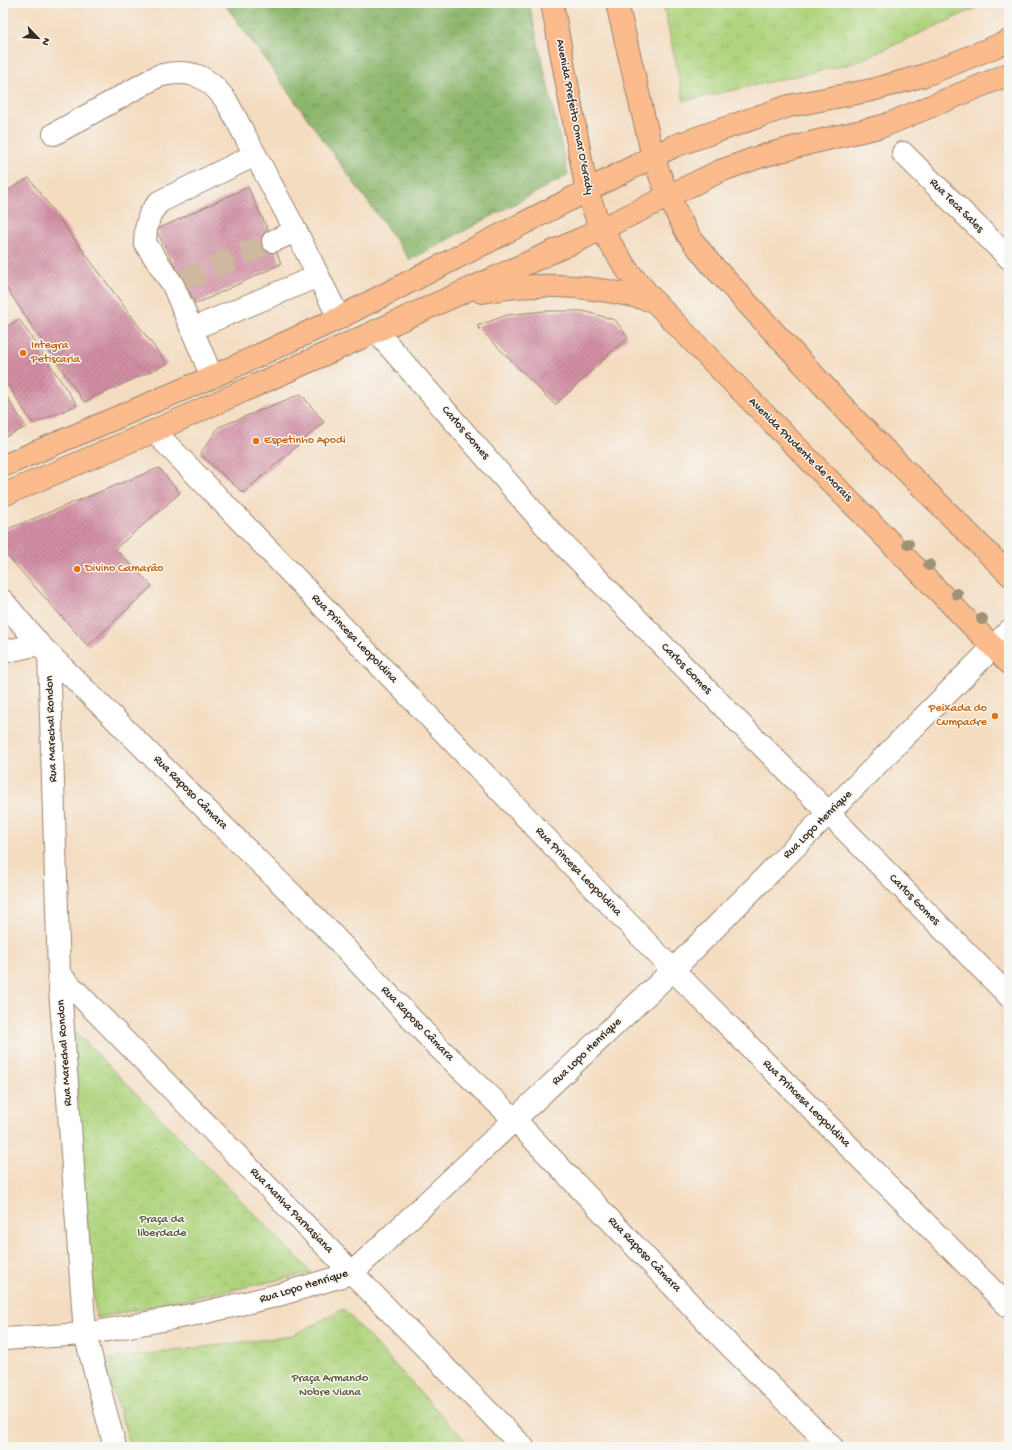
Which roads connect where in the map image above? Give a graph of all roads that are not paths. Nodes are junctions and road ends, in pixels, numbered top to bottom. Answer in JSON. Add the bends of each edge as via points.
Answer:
{"nodes":[{"id":1,"x":552,"y":3,"type":"edge"},
{"id":2,"x":617,"y":3,"type":"edge"},
{"id":3,"x":1009,"y":41,"type":"edge"},
{"id":4,"x":1009,"y":74,"type":"edge"},
{"id":5,"x":54,"y":134,"type":"dead end"},
{"id":6,"x":903,"y":153,"type":"dead end"},
{"id":7,"x":255,"y":155,"type":"junction"},
{"id":8,"x":653,"y":157,"type":"junction"},
{"id":9,"x":587,"y":192,"type":"junction"},
{"id":10,"x":668,"y":196,"type":"junction"},
{"id":11,"x":601,"y":229,"type":"junction"},
{"id":12,"x":296,"y":231,"type":"junction"},
{"id":13,"x":273,"y":241,"type":"tunnel mouth"},
{"id":14,"x":1009,"y":258,"type":"edge"},
{"id":15,"x":318,"y":276,"type":"junction"},
{"id":16,"x":443,"y":300,"type":"junction"},
{"id":17,"x":654,"y":301,"type":"junction"},
{"id":18,"x":340,"y":318,"type":"junction"},
{"id":19,"x":192,"y":330,"type":"junction"},
{"id":20,"x":376,"y":331,"type":"junction"},
{"id":21,"x":212,"y":377,"type":"junction"},
{"id":22,"x":154,"y":431,"type":"junction"},
{"id":23,"x":3,"y":466,"type":"edge"},
{"id":24,"x":3,"y":495,"type":"edge"},
{"id":25,"x":1009,"y":574,"type":"edge"},
{"id":26,"x":3,"y":601,"type":"edge"},
{"id":27,"x":1009,"y":631,"type":"edge"},
{"id":28,"x":993,"y":646,"type":"junction"},
{"id":29,"x":44,"y":649,"type":"junction"},
{"id":30,"x":3,"y":652,"type":"edge"},
{"id":31,"x":1009,"y":663,"type":"edge"},
{"id":32,"x":829,"y":814,"type":"junction"},
{"id":33,"x":673,"y":970,"type":"junction"},
{"id":34,"x":59,"y":974,"type":"junction"},
{"id":35,"x":1009,"y":996,"type":"edge"},
{"id":36,"x":515,"y":1120,"type":"junction"},
{"id":37,"x":352,"y":1273,"type":"junction"},
{"id":38,"x":1009,"y":1307,"type":"edge"},
{"id":39,"x":85,"y":1334,"type":"junction"},
{"id":40,"x":3,"y":1339,"type":"edge"},
{"id":41,"x":115,"y":1447,"type":"edge"},
{"id":42,"x":523,"y":1447,"type":"edge"},
{"id":43,"x":832,"y":1447,"type":"edge"}],
"edges":[{"from":1,"to":9,"type":"main road","name":"Avenida Prefeito Omar O'Grady"},
{"from":2,"to":8,"type":"main road"},
{"from":3,"to":8,"type":"main road","via":[[910,80],[789,106],[674,146]]},
{"from":4,"to":10,"type":"main road","via":[[883,126],[814,142],[726,169]]},
{"from":5,"to":7,"type":"street","via":[[158,76],[176,72],[193,73],[208,80],[219,90]]},
{"from":6,"to":14,"type":"street","name":"Rua Teca Sales"},
{"from":7,"to":12,"type":"street"},
{"from":7,"to":19,"type":"street","via":[[159,202],[150,214],[145,243],[178,283]]},
{"from":8,"to":9,"type":"main road"},
{"from":8,"to":10,"type":"main road"},
{"from":9,"to":11,"type":"main road","name":"Avenida Prefeito Omar O'Grady"},
{"from":9,"to":18,"type":"main road"},
{"from":10,"to":11,"type":"main road"},
{"from":10,"to":25,"type":"main road","via":[[688,235],[710,263],[859,424]]},
{"from":11,"to":16,"type":"main road"},
{"from":11,"to":17,"type":"main road","name":"Avenida Prudente de Morais","via":[[628,271]]},
{"from":12,"to":13,"type":"street"},
{"from":12,"to":15,"type":"street"},
{"from":15,"to":18,"type":"street"},
{"from":15,"to":19,"type":"street"},
{"from":16,"to":17,"type":"main road","via":[[508,287],[546,285],[587,287]]},
{"from":16,"to":20,"type":"main road"},
{"from":17,"to":28,"type":"main road","name":"Avenida Prudente de Morais"},
{"from":18,"to":21,"type":"main road"},
{"from":19,"to":21,"type":"street"},
{"from":20,"to":22,"type":"main road"},
{"from":20,"to":32,"type":"street","name":"Carlos Gomes","via":[[550,530]]},
{"from":21,"to":23,"type":"main road"},
{"from":22,"to":24,"type":"main road"},
{"from":22,"to":33,"type":"street","name":"Rua Princesa Leopoldina"},
{"from":26,"to":29,"type":"street","name":"Rua Raposo Câmara"},
{"from":27,"to":28,"type":"street","name":"Rua Lopo Henrique"},
{"from":28,"to":31,"type":"main road","name":"Avenida Prudente de Morais"},
{"from":28,"to":32,"type":"street","name":"Rua Lopo Henrique"},
{"from":29,"to":30,"type":"street"},
{"from":29,"to":34,"type":"street","name":"Rua Marechal Rondon"},
{"from":29,"to":36,"type":"street","name":"Rua Raposo Câmara","via":[[326,928],[437,1046]]},
{"from":32,"to":33,"type":"street","name":"Rua Lopo Henrique"},
{"from":32,"to":35,"type":"street","name":"Carlos Gomes"},
{"from":33,"to":36,"type":"street","name":"Rua Lopo Henrique"},
{"from":33,"to":38,"type":"street","name":"Rua Princesa Leopoldina"},
{"from":34,"to":37,"type":"street","name":"Rua Manha Parnasiana"},
{"from":34,"to":39,"type":"street","name":"Rua Marechal Rondon"},
{"from":36,"to":37,"type":"street","name":"Rua Lopo Henrique"},
{"from":36,"to":43,"type":"street","name":"Rua Raposo Câmara","via":[[729,1345]]},
{"from":37,"to":39,"type":"street","name":"Rua Lopo Henrique","via":[[241,1305]]},
{"from":37,"to":42,"type":"street","name":"Rua Manha Parnasiana"},
{"from":39,"to":40,"type":"street","name":"Rua Lopo Henrique"},
{"from":39,"to":41,"type":"street","name":"Rua Marechal Rondon"}]}
